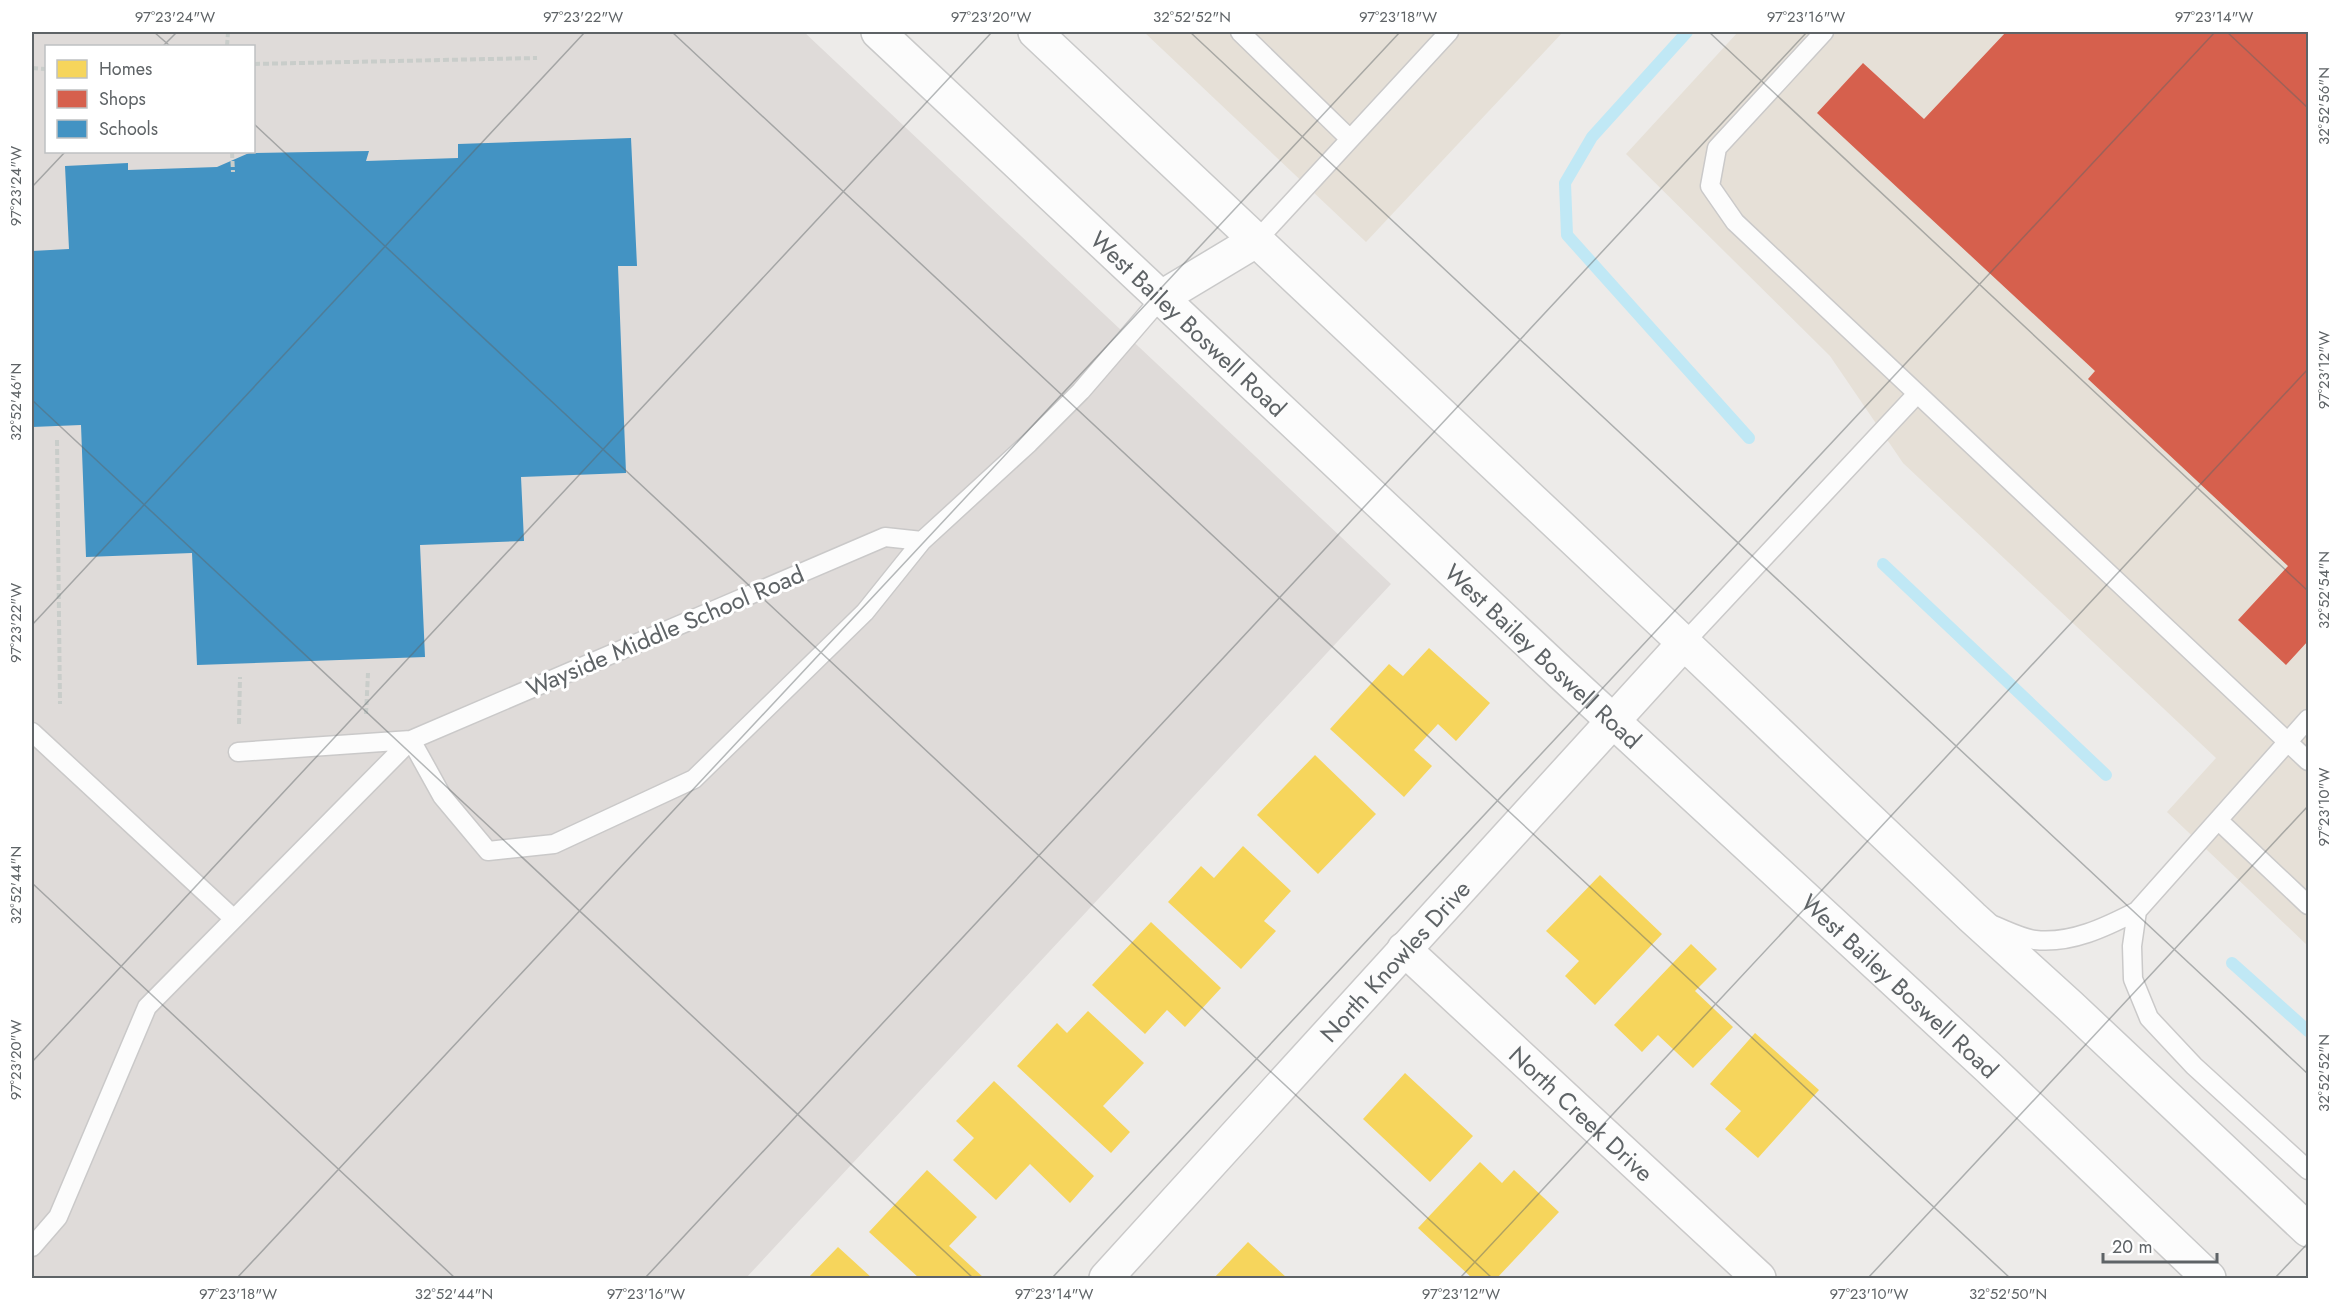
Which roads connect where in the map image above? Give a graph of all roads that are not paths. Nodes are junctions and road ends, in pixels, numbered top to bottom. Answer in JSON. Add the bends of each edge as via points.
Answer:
{"nodes":[{"id":1,"x":878,"y":32,"type":"edge"},
{"id":2,"x":1035,"y":32,"type":"edge"},
{"id":3,"x":1240,"y":32,"type":"edge"},
{"id":4,"x":1449,"y":32,"type":"edge"},
{"id":5,"x":1824,"y":32,"type":"edge"},
{"id":6,"x":1350,"y":139,"type":"junction"},
{"id":7,"x":1257,"y":240,"type":"junction"},
{"id":8,"x":1162,"y":297,"type":"junction"},
{"id":9,"x":1916,"y":395,"type":"junction"},
{"id":10,"x":922,"y":541,"type":"junction"},
{"id":11,"x":1684,"y":643,"type":"junction"},
{"id":12,"x":2308,"y":719,"type":"edge"},
{"id":13,"x":1613,"y":721,"type":"junction"},
{"id":14,"x":32,"y":732,"type":"edge"},
{"id":15,"x":411,"y":740,"type":"junction"},
{"id":16,"x":2287,"y":741,"type":"junction"},
{"id":17,"x":238,"y":752,"type":"road end"},
{"id":18,"x":2308,"y":761,"type":"edge"},
{"id":19,"x":2218,"y":820,"type":"junction"},
{"id":20,"x":2308,"y":905,"type":"edge"},
{"id":21,"x":2137,"y":911,"type":"junction"},
{"id":22,"x":1972,"y":917,"type":"junction"},
{"id":23,"x":234,"y":919,"type":"junction"},
{"id":24,"x":1404,"y":949,"type":"junction"},
{"id":25,"x":2308,"y":1170,"type":"edge"},
{"id":26,"x":2297,"y":1220,"type":"edge"},
{"id":27,"x":2308,"y":1238,"type":"edge"},
{"id":28,"x":32,"y":1247,"type":"edge"},
{"id":29,"x":1106,"y":1278,"type":"edge"},
{"id":30,"x":1759,"y":1278,"type":"edge"},
{"id":31,"x":2209,"y":1278,"type":"edge"}],
"edges":[{"from":1,"to":8,"type":"main road","name":"West Bailey Boswell Road"},
{"from":2,"to":7,"type":"main road"},
{"from":3,"to":6,"type":"lane"},
{"from":4,"to":6,"type":"lane"},
{"from":5,"to":9,"type":"lane","via":[[1717,148],[1710,186],[1735,222]]},
{"from":6,"to":7,"type":"lane"},
{"from":7,"to":8,"type":"main road"},
{"from":7,"to":11,"type":"main road"},
{"from":8,"to":10,"type":"lane","via":[[1081,391]]},
{"from":8,"to":13,"type":"main road","name":"West Bailey Boswell Road"},
{"from":9,"to":11,"type":"lane"},
{"from":9,"to":16,"type":"lane"},
{"from":10,"to":15,"type":"lane","name":"Wayside Middle School Road","via":[[885,537]]},
{"from":10,"to":15,"type":"lane","via":[[865,612],[694,779],[554,844],[488,851],[442,796]]},
{"from":11,"to":13,"type":"main road","name":"North Knowles Drive"},
{"from":11,"to":22,"type":"main road"},
{"from":12,"to":16,"type":"lane"},
{"from":13,"to":24,"type":"main road","name":"North Knowles Drive"},
{"from":13,"to":31,"type":"main road","name":"West Bailey Boswell Road","via":[[1989,1068]]},
{"from":14,"to":23,"type":"lane"},
{"from":15,"to":17,"type":"lane"},
{"from":15,"to":23,"type":"lane"},
{"from":16,"to":18,"type":"lane"},
{"from":16,"to":19,"type":"lane"},
{"from":19,"to":20,"type":"lane"},
{"from":19,"to":21,"type":"lane"},
{"from":21,"to":22,"type":"lane","via":[[2103,928],[2066,939],[2034,940]]},
{"from":21,"to":25,"type":"lane","via":[[2133,979],[2149,1018],[2194,1066]]},
{"from":22,"to":26,"type":"main road"},
{"from":23,"to":28,"type":"lane","via":[[147,1007],[58,1217]]},
{"from":24,"to":29,"type":"main road","name":"North Knowles Drive"},
{"from":24,"to":30,"type":"main road","name":"North Creek Drive"},
{"from":26,"to":27,"type":"main road"}]}
